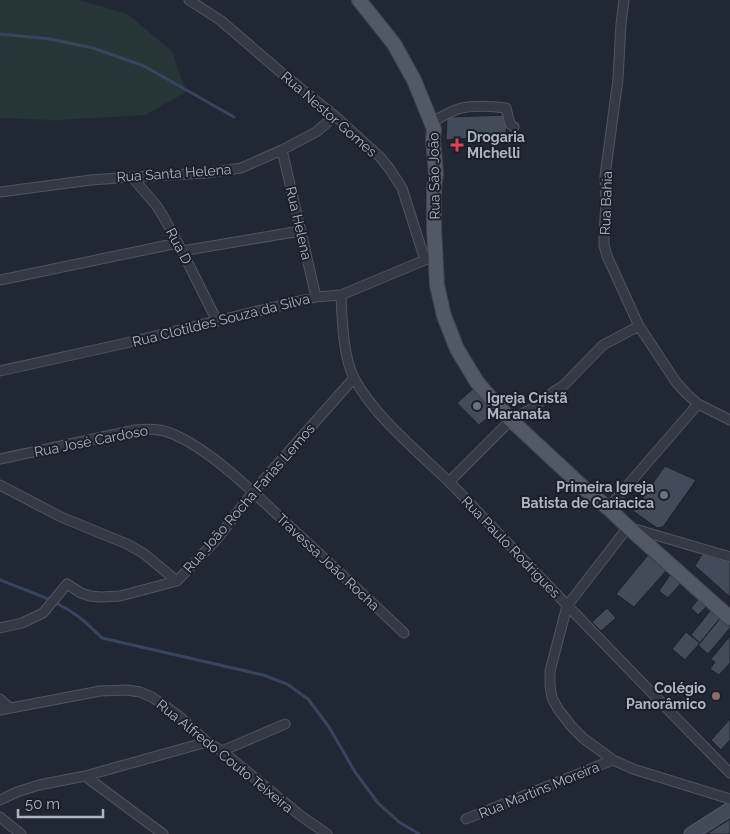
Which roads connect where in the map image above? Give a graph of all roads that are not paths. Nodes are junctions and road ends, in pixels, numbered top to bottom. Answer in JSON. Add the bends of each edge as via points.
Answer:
{"nodes":[{"id":1,"x":189,"y":0,"type":"edge"},
{"id":2,"x":359,"y":0,"type":"edge"},
{"id":3,"x":624,"y":0,"type":"edge"},
{"id":4,"x":335,"y":116,"type":"junction"},
{"id":5,"x":432,"y":122,"type":"junction"},
{"id":6,"x":514,"y":127,"type":"dead end"},
{"id":7,"x":282,"y":150,"type":"junction"},
{"id":8,"x":132,"y":177,"type":"junction"},
{"id":9,"x":0,"y":192,"type":"edge"},
{"id":10,"x":300,"y":231,"type":"junction"},
{"id":11,"x":180,"y":247,"type":"junction"},
{"id":12,"x":430,"y":257,"type":"junction"},
{"id":13,"x":0,"y":280,"type":"edge"},
{"id":14,"x":341,"y":295,"type":"junction"},
{"id":15,"x":316,"y":297,"type":"junction"},
{"id":16,"x":216,"y":321,"type":"junction"},
{"id":17,"x":639,"y":326,"type":"junction"},
{"id":18,"x":0,"y":370,"type":"edge"},
{"id":19,"x":354,"y":378,"type":"junction"},
{"id":20,"x":698,"y":404,"type":"junction"},
{"id":21,"x":511,"y":420,"type":"junction"},
{"id":22,"x":730,"y":420,"type":"edge"},
{"id":23,"x":0,"y":459,"type":"edge"},
{"id":24,"x":449,"y":482,"type":"junction"},
{"id":25,"x":0,"y":485,"type":"edge"},
{"id":26,"x":253,"y":492,"type":"junction"},
{"id":27,"x":608,"y":508,"type":"junction"},
{"id":28,"x":628,"y":527,"type":"junction"},
{"id":29,"x":730,"y":557,"type":"edge"},
{"id":30,"x":177,"y":581,"type":"junction"},
{"id":31,"x":568,"y":606,"type":"junction"},
{"id":32,"x":730,"y":618,"type":"edge"},
{"id":33,"x":0,"y":628,"type":"edge"},
{"id":34,"x":404,"y":633,"type":"dead end"},
{"id":35,"x":0,"y":699,"type":"edge"},
{"id":36,"x":10,"y":708,"type":"junction"},
{"id":37,"x":0,"y":710,"type":"edge"},
{"id":38,"x":285,"y":724,"type":"dead end"},
{"id":39,"x":207,"y":742,"type":"junction"},
{"id":40,"x":222,"y":751,"type":"junction"},
{"id":41,"x":613,"y":760,"type":"junction"},
{"id":42,"x":730,"y":773,"type":"edge"},
{"id":43,"x":85,"y":776,"type":"junction"},
{"id":44,"x":730,"y":799,"type":"edge"},
{"id":45,"x":0,"y":800,"type":"edge"},
{"id":46,"x":730,"y":809,"type":"edge"},
{"id":47,"x":0,"y":817,"type":"edge"},
{"id":48,"x":466,"y":819,"type":"dead end"},
{"id":49,"x":21,"y":834,"type":"edge"},
{"id":50,"x":163,"y":834,"type":"edge"},
{"id":51,"x":327,"y":834,"type":"edge"},
{"id":52,"x":691,"y":834,"type":"edge"}],
"edges":[{"from":1,"to":4,"type":"street","name":"Rua Nestor Gomes","via":[[220,20]]},
{"from":2,"to":5,"type":"main road","name":"Rua São João","via":[[394,44]]},
{"from":3,"to":17,"type":"street","name":"Rua Bahia","via":[[618,79],[605,176],[604,240],[607,256]]},
{"from":4,"to":7,"type":"street","name":"Rua Santa Helena","via":[[316,132]]},
{"from":4,"to":12,"type":"street","name":"Rua Nestor Gomes","via":[[380,157],[396,179]]},
{"from":5,"to":6,"type":"street","via":[[458,109],[500,107],[506,108],[510,124]]},
{"from":5,"to":12,"type":"main road","name":"Rua São João","via":[[436,174]]},
{"from":7,"to":8,"type":"street","name":"Rua Santa Helena","via":[[241,168]]},
{"from":7,"to":10,"type":"street","name":"Rua Helena"},
{"from":8,"to":9,"type":"street","name":"Rua Santa Helena"},
{"from":8,"to":11,"type":"street","name":"Rua D","via":[[156,205]]},
{"from":10,"to":11,"type":"street"},
{"from":10,"to":15,"type":"street","name":"Rua Helena"},
{"from":11,"to":13,"type":"street"},
{"from":11,"to":16,"type":"street","name":"Rua D"},
{"from":12,"to":14,"type":"street","name":"Rua Clotildes Souza da Silva"},
{"from":12,"to":21,"type":"main road","name":"Rua São João","via":[[444,316],[457,349],[477,382]]},
{"from":14,"to":15,"type":"street","name":"Rua Clotildes Souza da Silva"},
{"from":14,"to":19,"type":"street","name":"Rua Paulo Rodrigues","via":[[343,334]]},
{"from":15,"to":16,"type":"street","name":"Rua Clotildes Souza da Silva"},
{"from":16,"to":18,"type":"street","name":"Rua Clotildes Souza da Silva"},
{"from":17,"to":20,"type":"street","name":"Rua Bahia","via":[[676,382]]},
{"from":17,"to":21,"type":"street","via":[[603,345],[563,386]]},
{"from":19,"to":24,"type":"street","name":"Rua Paulo Rodrigues","via":[[379,413]]},
{"from":19,"to":26,"type":"street","name":"Rua João Rocha Farias Lemos"},
{"from":20,"to":22,"type":"street","name":"Rua Bahia"},
{"from":20,"to":27,"type":"street"},
{"from":21,"to":24,"type":"street"},
{"from":21,"to":27,"type":"main road","name":"Rua São João"},
{"from":23,"to":26,"type":"street","name":"Rua José Cardoso","via":[[135,430],[162,430],[212,458]]},
{"from":24,"to":31,"type":"street","name":"Rua Paulo Rodrigues"},
{"from":25,"to":30,"type":"street","via":[[61,517],[127,544]]},
{"from":26,"to":30,"type":"street","name":"Rua João Rocha Farias Lemos","via":[[217,539]]},
{"from":26,"to":34,"type":"street","name":"Travessa João Rocha"},
{"from":27,"to":28,"type":"main road","name":"Rua São João"},
{"from":28,"to":29,"type":"street"},
{"from":28,"to":31,"type":"street"},
{"from":28,"to":32,"type":"main road","name":"Rua São João"},
{"from":30,"to":33,"type":"street","name":"Rua João Rocha Farias Lemos","via":[[120,596],[100,597],[90,596],[67,584],[43,613],[22,623]]},
{"from":31,"to":41,"type":"street","via":[[550,671],[552,698],[572,727]]},
{"from":31,"to":42,"type":"street","name":"Rua Paulo Rodrigues"},
{"from":35,"to":36,"type":"street"},
{"from":36,"to":37,"type":"street","name":"Rua Alfredo Couto Teixeira"},
{"from":36,"to":39,"type":"street","name":"Rua Alfredo Couto Teixeira","via":[[100,691],[140,692],[178,716]]},
{"from":38,"to":40,"type":"street"},
{"from":39,"to":40,"type":"street","name":"Rua Alfredo Couto Teixeira"},
{"from":39,"to":43,"type":"street"},
{"from":40,"to":51,"type":"street","name":"Rua Alfredo Couto Teixeira"},
{"from":41,"to":44,"type":"street"},
{"from":41,"to":48,"type":"street","name":"Rua Martins Moreira"},
{"from":43,"to":45,"type":"street","via":[[39,785]]},
{"from":43,"to":50,"type":"street"},
{"from":46,"to":52,"type":"street"},
{"from":47,"to":49,"type":"street"}]}
